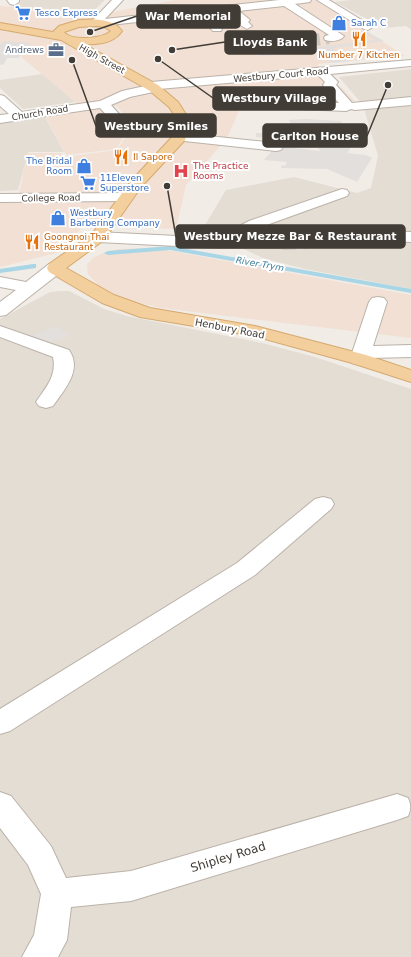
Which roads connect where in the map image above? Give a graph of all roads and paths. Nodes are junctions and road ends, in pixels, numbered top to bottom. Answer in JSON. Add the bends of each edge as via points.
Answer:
{"nodes":[{"id":1,"x":118,"y":0,"type":"edge"},
{"id":2,"x":306,"y":0,"type":"edge"},
{"id":3,"x":322,"y":0,"type":"edge"},
{"id":4,"x":285,"y":2,"type":"junction"},
{"id":5,"x":230,"y":8,"type":"junction"},
{"id":6,"x":199,"y":16,"type":"junction"},
{"id":7,"x":98,"y":23,"type":"junction"},
{"id":8,"x":0,"y":26,"type":"edge"},
{"id":9,"x":66,"y":26,"type":"junction"},
{"id":10,"x":247,"y":26,"type":"dead end"},
{"id":11,"x":218,"y":29,"type":"tunnel mouth"},
{"id":12,"x":116,"y":33,"type":"junction"},
{"id":13,"x":62,"y":37,"type":"junction"},
{"id":14,"x":118,"y":46,"type":"dead end"},
{"id":15,"x":124,"y":57,"type":"dead end"},
{"id":16,"x":409,"y":65,"type":"edge"},
{"id":17,"x":321,"y":71,"type":"junction"},
{"id":18,"x":147,"y":84,"type":"junction"},
{"id":19,"x":0,"y":99,"type":"edge"},
{"id":20,"x":411,"y":101,"type":"edge"},
{"id":21,"x":103,"y":104,"type":"junction"},
{"id":22,"x":303,"y":106,"type":"dead end"},
{"id":23,"x":355,"y":106,"type":"dead end"},
{"id":24,"x":19,"y":116,"type":"junction"},
{"id":25,"x":0,"y":120,"type":"edge"},
{"id":26,"x":103,"y":131,"type":"dead end"},
{"id":27,"x":256,"y":135,"type":"dead end"},
{"id":28,"x":180,"y":136,"type":"junction"},
{"id":29,"x":276,"y":147,"type":"dead end"},
{"id":30,"x":342,"y":193,"type":"dead end"},
{"id":31,"x":126,"y":197,"type":"junction"},
{"id":32,"x":0,"y":198,"type":"edge"},
{"id":33,"x":98,"y":237,"type":"junction"},
{"id":34,"x":411,"y":237,"type":"edge"},
{"id":35,"x":308,"y":242,"type":"tunnel mouth"},
{"id":36,"x":217,"y":243,"type":"junction"},
{"id":37,"x":282,"y":243,"type":"tunnel mouth"},
{"id":38,"x":55,"y":268,"type":"junction"},
{"id":39,"x":0,"y":282,"type":"edge"},
{"id":40,"x":30,"y":288,"type":"junction"},
{"id":41,"x":378,"y":302,"type":"dead end"},
{"id":42,"x":0,"y":310,"type":"edge"},
{"id":43,"x":0,"y":331,"type":"edge"},
{"id":44,"x":411,"y":351,"type":"edge"},
{"id":45,"x":360,"y":356,"type":"junction"},
{"id":46,"x":411,"y":376,"type":"edge"},
{"id":47,"x":46,"y":402,"type":"dead end"},
{"id":48,"x":323,"y":504,"type":"dead end"},
{"id":49,"x":0,"y":723,"type":"edge"},
{"id":50,"x":0,"y":805,"type":"edge"},
{"id":51,"x":397,"y":807,"type":"dead end"},
{"id":52,"x":57,"y":894,"type":"junction"},
{"id":53,"x":38,"y":957,"type":"edge"}],
"edges":[{"from":1,"to":7,"type":"street"},
{"from":2,"to":4,"type":"street"},
{"from":3,"to":4,"type":"street","via":[[359,31],[333,36]]},
{"from":4,"to":5,"type":"street"},
{"from":5,"to":6,"type":"street"},
{"from":5,"to":10,"type":"street","via":[[245,20],[238,21]]},
{"from":6,"to":7,"type":"street"},
{"from":6,"to":11,"type":"street"},
{"from":6,"to":12,"type":"street","via":[[148,22]]},
{"from":7,"to":9,"type":"main road"},
{"from":7,"to":12,"type":"main road","via":[[113,26]]},
{"from":8,"to":9,"type":"main road"},
{"from":8,"to":13,"type":"main road"},
{"from":9,"to":13,"type":"main road","via":[[58,31]]},
{"from":12,"to":13,"type":"main road","name":"High Street","via":[[104,39],[88,41]]},
{"from":12,"to":14,"type":"main road","name":"High Street"},
{"from":13,"to":18,"type":"main road","name":"High Street"},
{"from":15,"to":18,"type":"main road","name":"High Street"},
{"from":16,"to":17,"type":"street","name":"Westbury Court Road"},
{"from":17,"to":18,"type":"street","name":"Westbury Court Road"},
{"from":17,"to":22,"type":"street","via":[[332,82],[329,85],[346,103],[346,107]]},
{"from":18,"to":21,"type":"street","name":"Church Road"},
{"from":18,"to":28,"type":"main road","name":"High Street","via":[[174,104],[180,116]]},
{"from":19,"to":24,"type":"street"},
{"from":20,"to":23,"type":"street"},
{"from":21,"to":24,"type":"street","name":"Church Road"},
{"from":21,"to":26,"type":"street","via":[[119,121],[112,130]]},
{"from":24,"to":25,"type":"street","name":"Church Road"},
{"from":27,"to":28,"type":"street","via":[[244,139]]},
{"from":28,"to":29,"type":"street"},
{"from":28,"to":31,"type":"main road"},
{"from":30,"to":36,"type":"street","via":[[256,224]]},
{"from":31,"to":32,"type":"street","name":"College Road"},
{"from":31,"to":33,"type":"main road"},
{"from":33,"to":36,"type":"street"},
{"from":33,"to":38,"type":"main road"},
{"from":34,"to":35,"type":"street","via":[[388,236]]},
{"from":36,"to":37,"type":"street"},
{"from":38,"to":40,"type":"street"},
{"from":38,"to":45,"type":"main road","name":"Henbury Road","via":[[108,299],[146,313],[255,331]]},
{"from":39,"to":40,"type":"street"},
{"from":40,"to":42,"type":"street"},
{"from":41,"to":45,"type":"street"},
{"from":43,"to":47,"type":"street","via":[[62,354],[64,375]]},
{"from":44,"to":45,"type":"street"},
{"from":45,"to":46,"type":"main road","name":"Henbury Road"},
{"from":48,"to":49,"type":"street","via":[[246,569]]},
{"from":50,"to":52,"type":"street","via":[[40,856]]},
{"from":51,"to":52,"type":"street","name":"Shipley Road","via":[[131,886]]},
{"from":52,"to":53,"type":"street","via":[[50,940]]}]}
